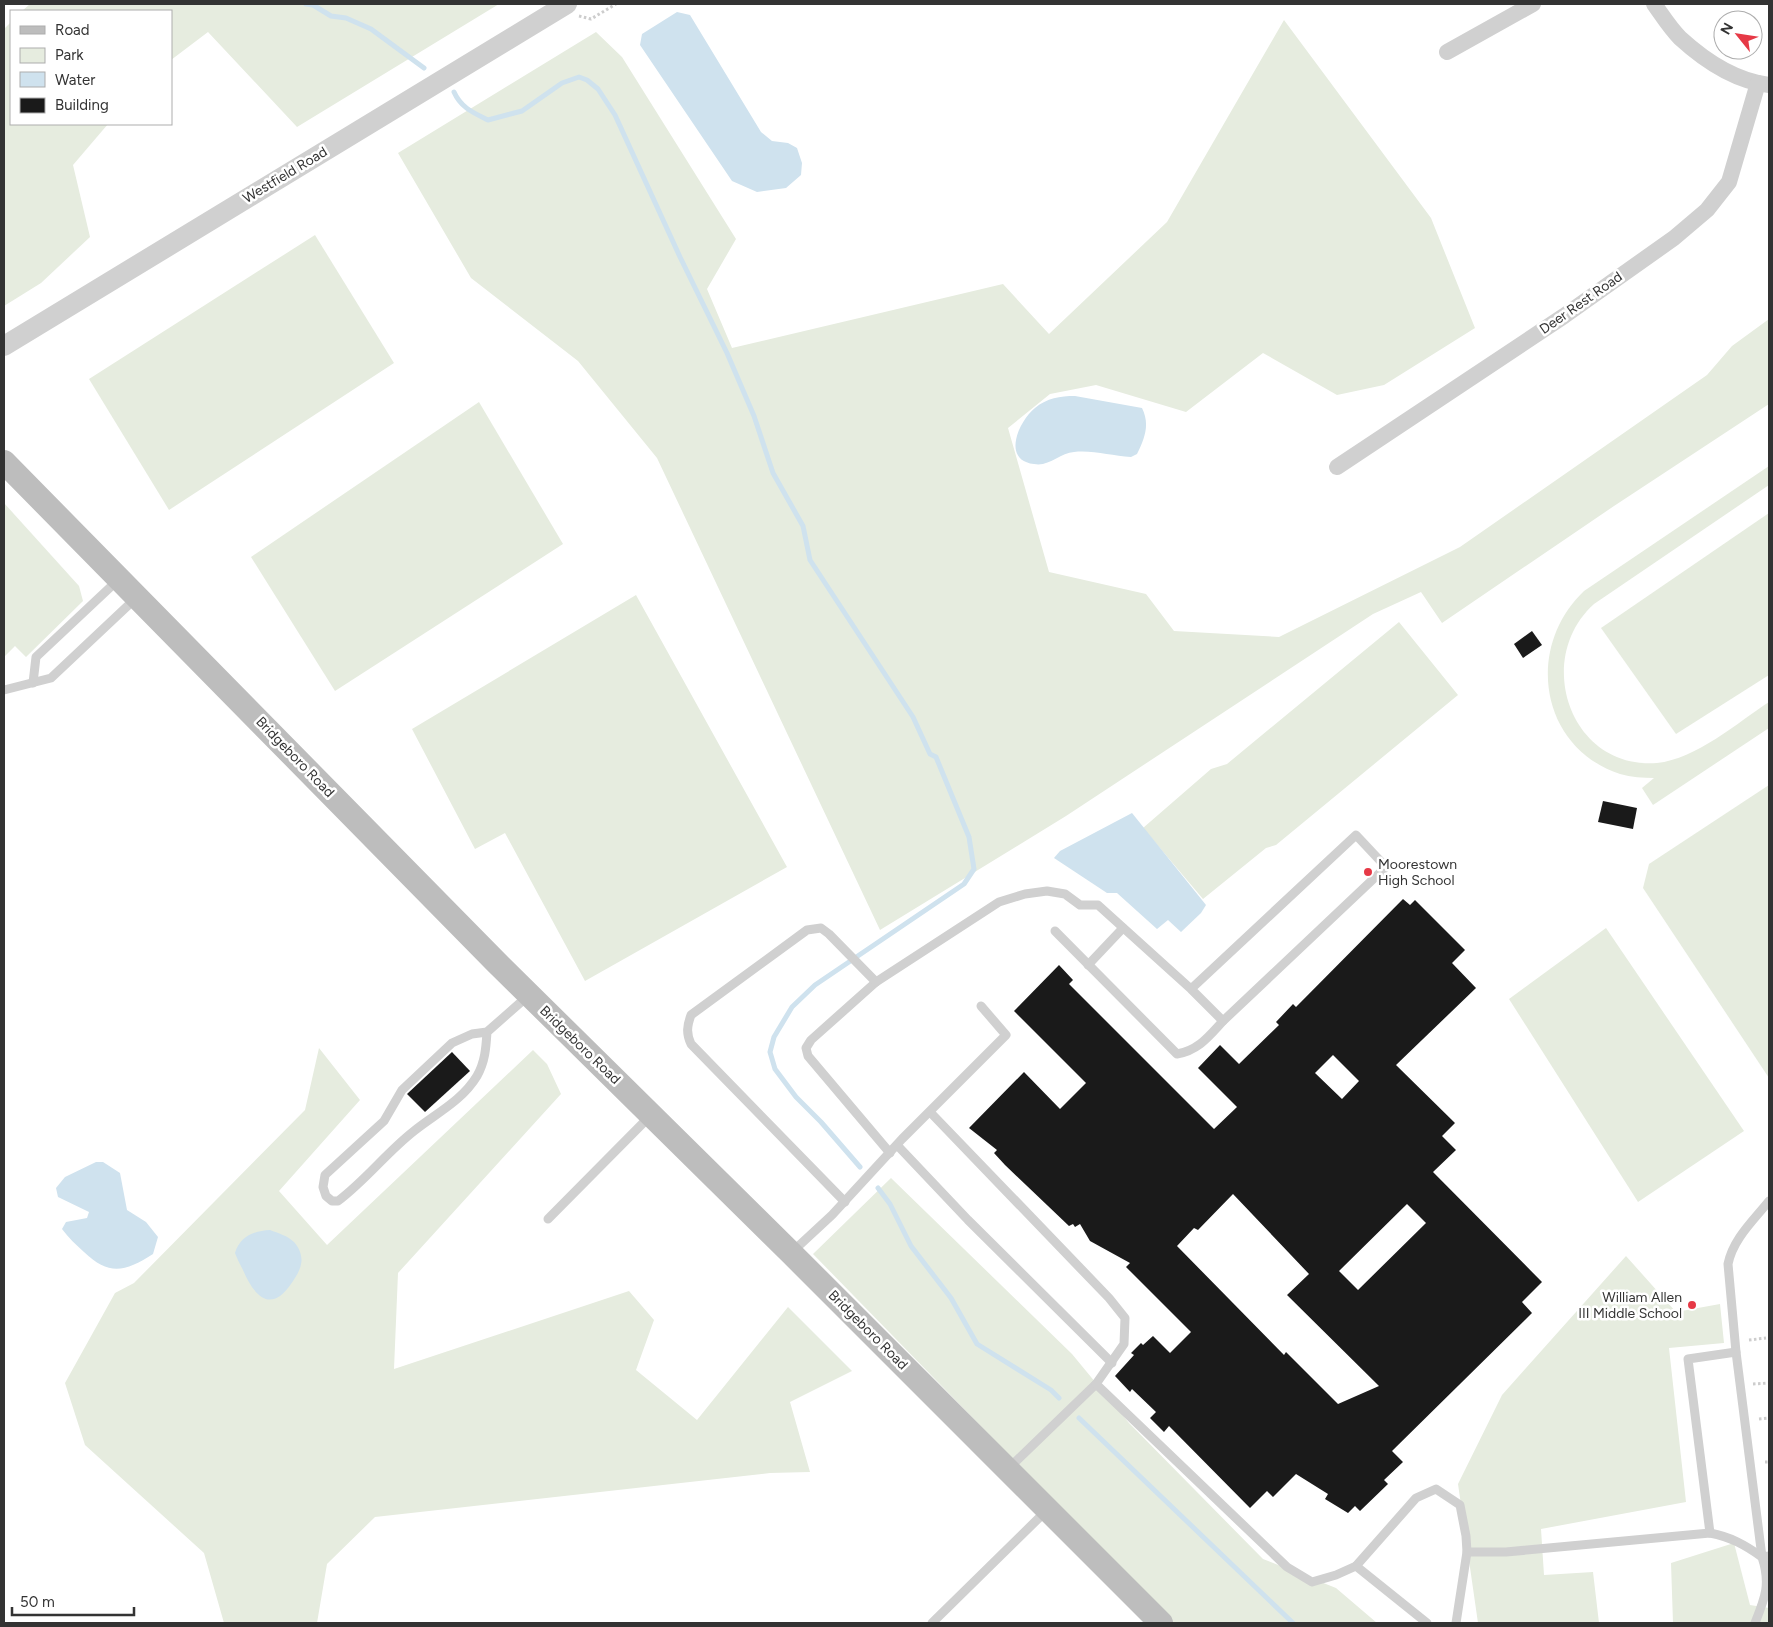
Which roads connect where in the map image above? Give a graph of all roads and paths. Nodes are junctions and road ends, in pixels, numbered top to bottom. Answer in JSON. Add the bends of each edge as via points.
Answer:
{"nodes":[{"id":1,"x":566,"y":4,"type":"edge"},
{"id":2,"x":616,"y":4,"type":"edge"},
{"id":3,"x":1533,"y":4,"type":"edge"},
{"id":4,"x":1654,"y":4,"type":"edge"},
{"id":5,"x":591,"y":19,"type":"dead end"},
{"id":6,"x":1447,"y":52,"type":"dead end"},
{"id":7,"x":1763,"y":84,"type":"edge"},
{"id":8,"x":4,"y":346,"type":"edge"},
{"id":9,"x":4,"y":462,"type":"edge"},
{"id":10,"x":1337,"y":467,"type":"dead end"},
{"id":11,"x":120,"y":578,"type":"junction"},
{"id":12,"x":138,"y":596,"type":"junction"},
{"id":13,"x":33,"y":683,"type":"junction"},
{"id":14,"x":4,"y":690,"type":"edge"},
{"id":15,"x":1123,"y":928,"type":"junction"},
{"id":16,"x":1055,"y":931,"type":"dead end"},
{"id":17,"x":1088,"y":965,"type":"junction"},
{"id":18,"x":876,"y":982,"type":"junction"},
{"id":19,"x":1191,"y":989,"type":"junction"},
{"id":20,"x":529,"y":995,"type":"junction"},
{"id":21,"x":981,"y":1006,"type":"dead end"},
{"id":22,"x":1223,"y":1021,"type":"junction"},
{"id":23,"x":487,"y":1032,"type":"junction"},
{"id":24,"x":930,"y":1112,"type":"junction"},
{"id":25,"x":651,"y":1115,"type":"junction"},
{"id":26,"x":897,"y":1145,"type":"junction"},
{"id":27,"x":890,"y":1153,"type":"junction"},
{"id":28,"x":1769,"y":1201,"type":"edge"},
{"id":29,"x":845,"y":1202,"type":"junction"},
{"id":30,"x":548,"y":1219,"type":"dead end"},
{"id":31,"x":791,"y":1253,"type":"junction"},
{"id":32,"x":1766,"y":1338,"type":"dead end"},
{"id":33,"x":1749,"y":1340,"type":"dead end"},
{"id":34,"x":1736,"y":1352,"type":"junction"},
{"id":35,"x":1112,"y":1363,"type":"junction"},
{"id":36,"x":1769,"y":1383,"type":"edge"},
{"id":37,"x":1096,"y":1384,"type":"junction"},
{"id":38,"x":1754,"y":1384,"type":"dead end"},
{"id":39,"x":1769,"y":1418,"type":"edge"},
{"id":40,"x":1759,"y":1419,"type":"dead end"},
{"id":41,"x":1008,"y":1469,"type":"junction"},
{"id":42,"x":1048,"y":1509,"type":"junction"},
{"id":43,"x":1710,"y":1533,"type":"junction"},
{"id":44,"x":1467,"y":1552,"type":"junction"},
{"id":45,"x":1766,"y":1556,"type":"edge"},
{"id":46,"x":1356,"y":1566,"type":"junction"},
{"id":47,"x":1767,"y":1601,"type":"edge"},
{"id":48,"x":932,"y":1623,"type":"edge"},
{"id":49,"x":1161,"y":1623,"type":"edge"},
{"id":50,"x":1427,"y":1623,"type":"edge"},
{"id":51,"x":1456,"y":1623,"type":"edge"},
{"id":52,"x":1755,"y":1623,"type":"edge"}],
"edges":[{"from":1,"to":8,"type":"street","name":"Westfield Road"},
{"from":2,"to":5,"type":"path"},
{"from":3,"to":6,"type":"street"},
{"from":4,"to":7,"type":"street","via":[[1679,37],[1715,66]]},
{"from":7,"to":10,"type":"street","name":"Deer Rest Road","via":[[1729,182],[1707,210],[1674,238],[1564,316]]},
{"from":9,"to":11,"type":"main road","name":"Bridgeboro Road"},
{"from":11,"to":12,"type":"main road","name":"Bridgeboro Road"},
{"from":11,"to":13,"type":"lane","via":[[36,657]]},
{"from":12,"to":13,"type":"lane","via":[[52,678]]},
{"from":12,"to":20,"type":"main road","name":"Bridgeboro Road"},
{"from":13,"to":14,"type":"lane"},
{"from":15,"to":17,"type":"lane"},
{"from":15,"to":18,"type":"lane","via":[[1098,905],[1080,906],[1065,894],[1047,891],[1025,894],[999,902]]},
{"from":15,"to":19,"type":"lane"},
{"from":16,"to":17,"type":"lane"},
{"from":17,"to":22,"type":"lane","via":[[1177,1054],[1190,1052],[1199,1046]]},
{"from":18,"to":27,"type":"lane","via":[[806,1048],[808,1056]]},
{"from":18,"to":29,"type":"lane","via":[[830,934],[821,928],[807,930],[691,1015],[687,1026],[691,1044]]},
{"from":19,"to":22,"type":"lane"},
{"from":19,"to":22,"type":"lane","via":[[1356,835],[1386,867]]},
{"from":20,"to":23,"type":"lane"},
{"from":20,"to":25,"type":"main road","name":"Bridgeboro Road"},
{"from":21,"to":24,"type":"lane","via":[[1006,1035]]},
{"from":23,"to":23,"type":"lane","via":[[472,1034],[452,1043],[402,1090],[384,1121],[325,1175],[323,1186],[326,1196],[338,1201],[351,1192],[413,1132],[447,1108],[470,1086],[483,1064]]},
{"from":24,"to":26,"type":"lane"},
{"from":24,"to":35,"type":"lane","via":[[1125,1318],[1124,1344]]},
{"from":25,"to":30,"type":"lane"},
{"from":25,"to":31,"type":"main road","name":"Bridgeboro Road"},
{"from":26,"to":27,"type":"lane"},
{"from":26,"to":35,"type":"lane"},
{"from":27,"to":29,"type":"lane"},
{"from":28,"to":34,"type":"lane","via":[[1731,1250],[1728,1264]]},
{"from":29,"to":31,"type":"lane"},
{"from":31,"to":41,"type":"main road","name":"Bridgeboro Road"},
{"from":32,"to":33,"type":"path"},
{"from":34,"to":43,"type":"lane","via":[[1688,1359]]},
{"from":34,"to":45,"type":"lane"},
{"from":35,"to":37,"type":"lane"},
{"from":36,"to":38,"type":"path"},
{"from":37,"to":41,"type":"lane"},
{"from":37,"to":46,"type":"lane","via":[[1287,1567],[1312,1582]]},
{"from":39,"to":40,"type":"path"},
{"from":41,"to":42,"type":"main road","name":"Bridgeboro Road"},
{"from":42,"to":48,"type":"lane"},
{"from":42,"to":49,"type":"main road","name":"Bridgeboro Road"},
{"from":43,"to":44,"type":"lane","via":[[1506,1552]]},
{"from":43,"to":45,"type":"lane","via":[[1742,1543]]},
{"from":44,"to":46,"type":"lane","via":[[1460,1505],[1436,1489],[1416,1498]]},
{"from":44,"to":51,"type":"lane"},
{"from":45,"to":47,"type":"lane"},
{"from":46,"to":50,"type":"lane"},
{"from":47,"to":52,"type":"lane"}]}
